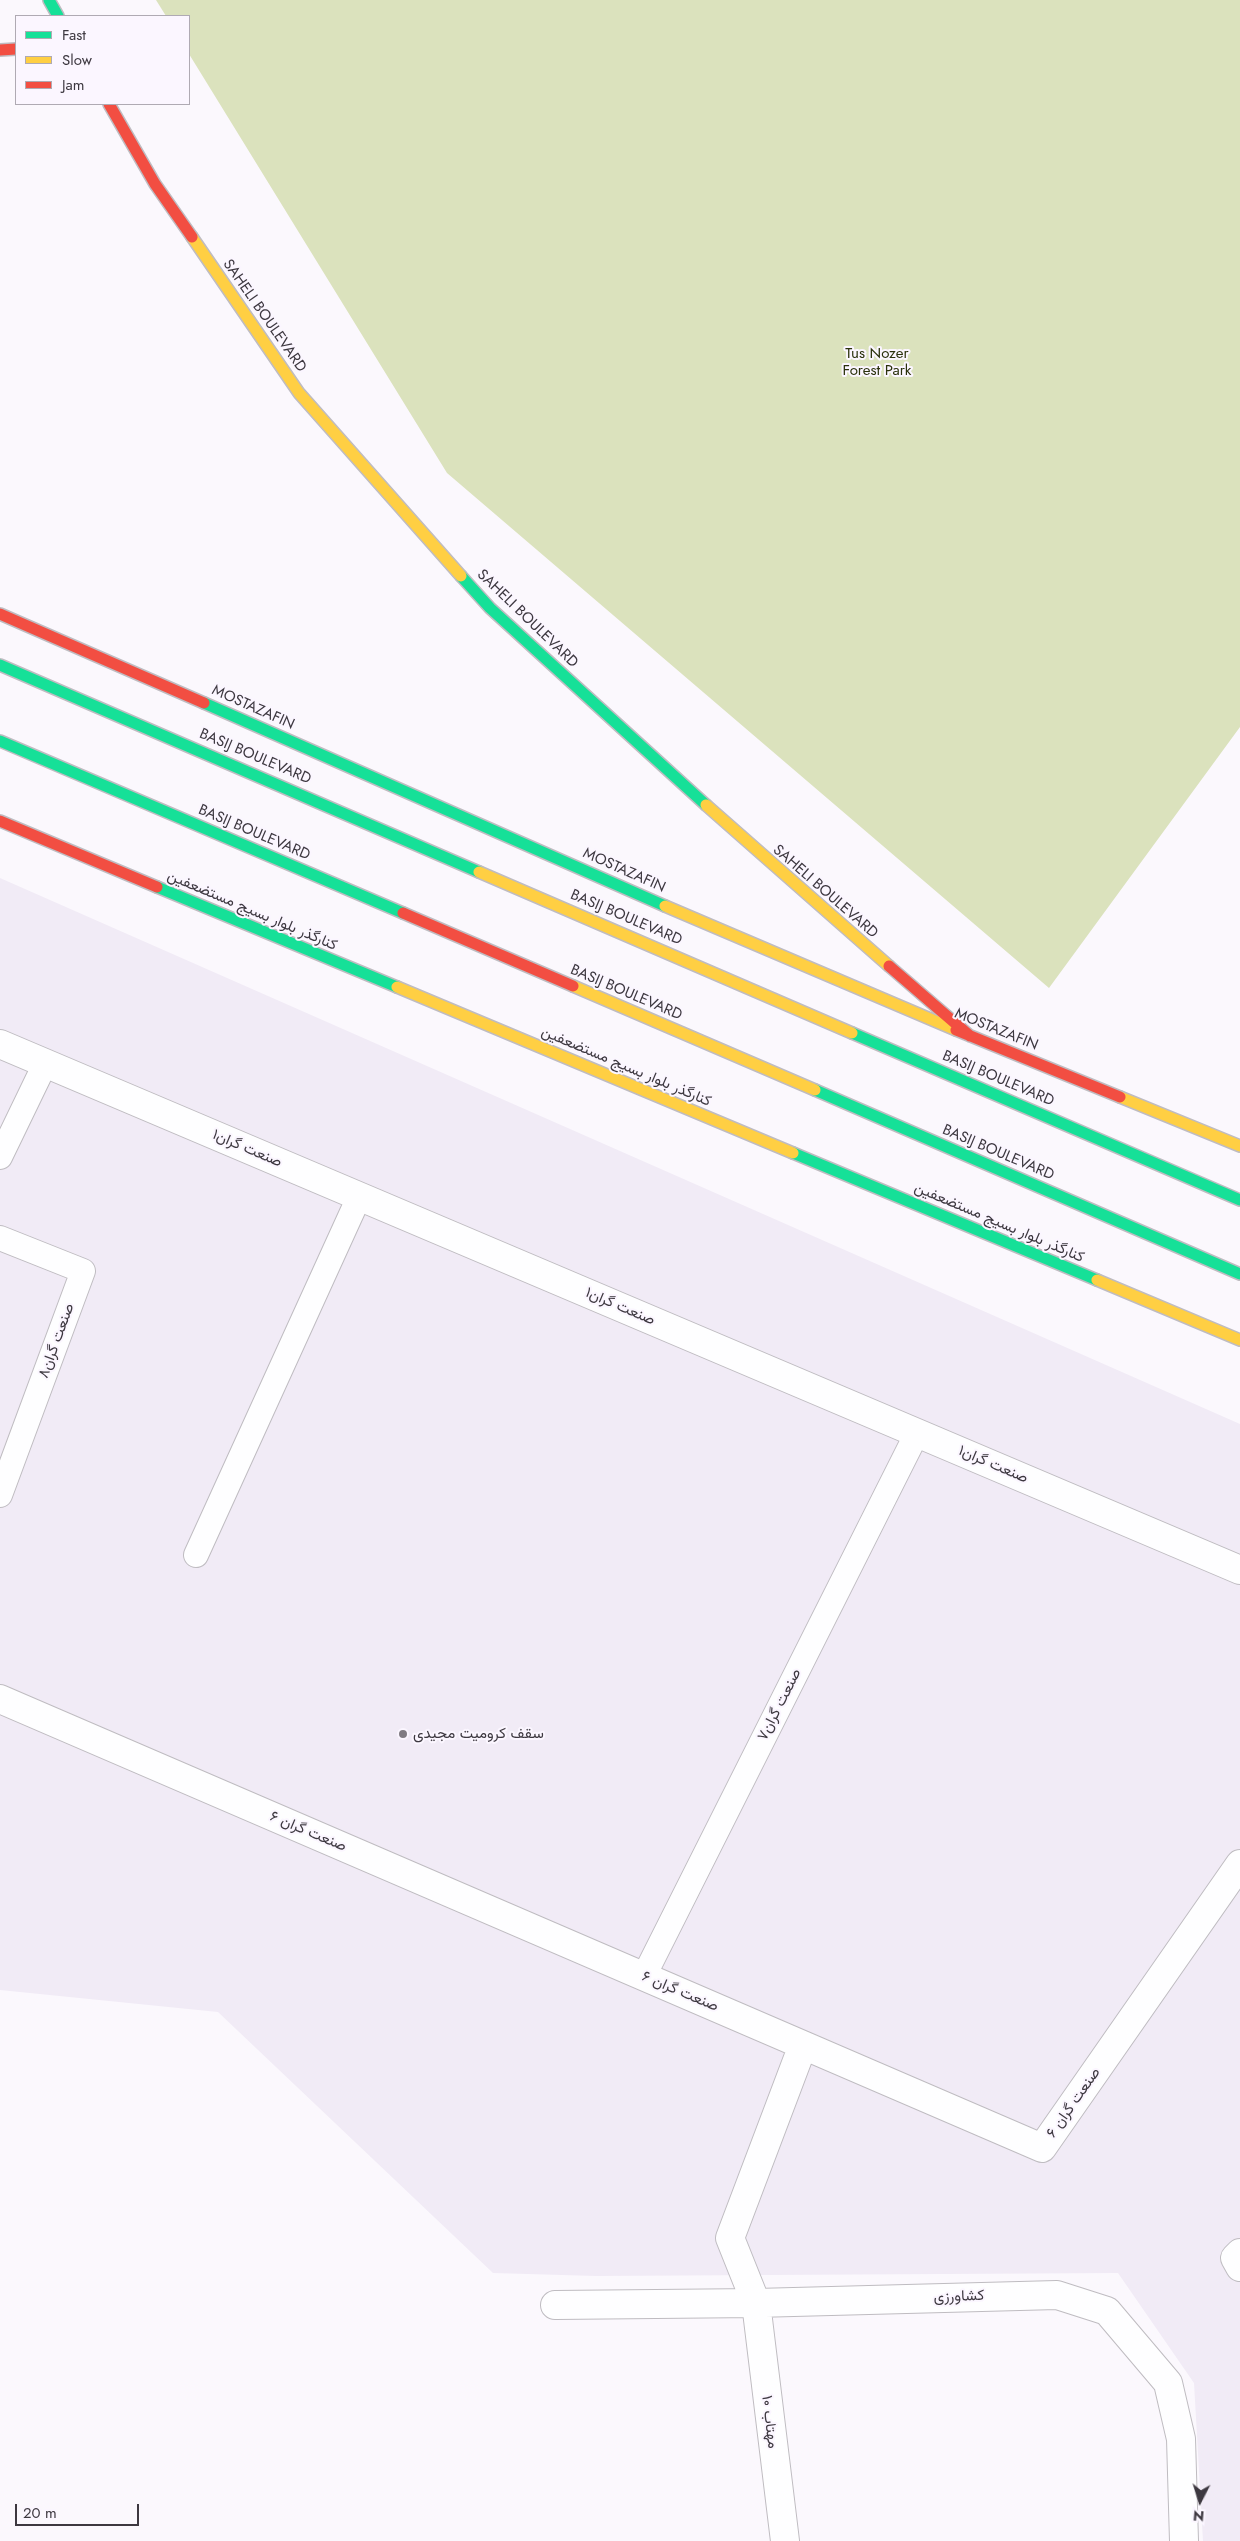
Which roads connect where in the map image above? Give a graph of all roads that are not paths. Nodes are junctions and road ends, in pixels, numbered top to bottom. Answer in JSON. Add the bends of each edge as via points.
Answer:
{"nodes":[{"id":1,"x":49,"y":0,"type":"edge"},
{"id":2,"x":57,"y":15,"type":"edge"},
{"id":3,"x":15,"y":49,"type":"edge"},
{"id":4,"x":0,"y":50,"type":"edge"},
{"id":5,"x":110,"y":105,"type":"edge"},
{"id":6,"x":0,"y":614,"type":"edge"},
{"id":7,"x":0,"y":665,"type":"edge"},
{"id":8,"x":0,"y":742,"type":"edge"},
{"id":9,"x":0,"y":821,"type":"edge"},
{"id":10,"x":970,"y":1036,"type":"junction"},
{"id":11,"x":0,"y":1044,"type":"edge"},
{"id":12,"x":45,"y":1064,"type":"junction"},
{"id":13,"x":1240,"y":1146,"type":"edge"},
{"id":14,"x":0,"y":1157,"type":"edge"},
{"id":15,"x":360,"y":1197,"type":"junction"},
{"id":16,"x":1240,"y":1200,"type":"edge"},
{"id":17,"x":0,"y":1238,"type":"edge"},
{"id":18,"x":1240,"y":1274,"type":"edge"},
{"id":19,"x":1240,"y":1340,"type":"edge"},
{"id":20,"x":917,"y":1433,"type":"junction"},
{"id":21,"x":0,"y":1495,"type":"edge"},
{"id":22,"x":196,"y":1555,"type":"dead end"},
{"id":23,"x":1240,"y":1570,"type":"edge"},
{"id":24,"x":0,"y":1699,"type":"edge"},
{"id":25,"x":1240,"y":1864,"type":"edge"},
{"id":26,"x":644,"y":1976,"type":"junction"},
{"id":27,"x":803,"y":2045,"type":"junction"},
{"id":28,"x":756,"y":2304,"type":"junction"},
{"id":29,"x":555,"y":2305,"type":"dead end"},
{"id":30,"x":785,"y":2541,"type":"edge"},
{"id":31,"x":1184,"y":2541,"type":"edge"}],
"edges":[{"from":1,"to":2,"type":"main road"},
{"from":3,"to":4,"type":"main road"},
{"from":5,"to":10,"type":"main road","name":"SAHELI BOULEVARD","via":[[155,184],[299,393],[490,608],[749,845]]},
{"from":6,"to":10,"type":"main road","name":"MOSTAZAFIN","via":[[747,942]]},
{"from":7,"to":16,"type":"main road","name":"BASIJ BOULEVARD"},
{"from":8,"to":18,"type":"main road","name":"BASIJ BOULEVARD"},
{"from":9,"to":19,"type":"main road","name":"کنارگذر بلوار بسیج مستضعفین"},
{"from":10,"to":13,"type":"main road","name":"MOSTAZAFIN"},
{"from":11,"to":12,"type":"street","name":"صنعت گران۱"},
{"from":12,"to":14,"type":"lane"},
{"from":12,"to":15,"type":"street","name":"صنعت گران۱"},
{"from":15,"to":20,"type":"street","name":"صنعت گران۱"},
{"from":15,"to":22,"type":"lane"},
{"from":17,"to":21,"type":"lane","name":"صنعت گران۸","via":[[83,1271]]},
{"from":20,"to":23,"type":"street","name":"صنعت گران۱"},
{"from":20,"to":26,"type":"lane","name":"صنعت گران۷"},
{"from":24,"to":26,"type":"street","name":"صنعت گران ۶"},
{"from":25,"to":27,"type":"street","name":"صنعت گران ۶","via":[[1042,2148]]},
{"from":26,"to":27,"type":"street","name":"صنعت گران ۶"},
{"from":27,"to":28,"type":"street","name":"مهتاب ۱۰","via":[[730,2238]]},
{"from":28,"to":29,"type":"street","name":"کشاورزی"},
{"from":28,"to":30,"type":"street","name":"مهتاب ۱۰"},
{"from":28,"to":31,"type":"street","name":"کشاورزی","via":[[1057,2295],[1107,2311],[1168,2383],[1181,2439]]}]}
